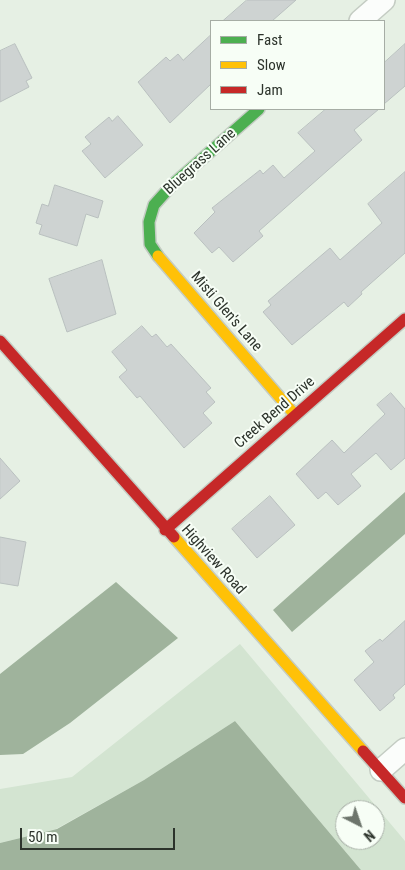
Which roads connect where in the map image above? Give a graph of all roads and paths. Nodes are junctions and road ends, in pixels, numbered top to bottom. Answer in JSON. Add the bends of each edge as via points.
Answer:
{"nodes":[{"id":1,"x":384,"y":0,"type":"edge"},
{"id":2,"x":361,"y":20,"type":"edge"},
{"id":3,"x":258,"y":110,"type":"edge"},
{"id":4,"x":149,"y":222,"type":"joint"},
{"id":5,"x":405,"y":320,"type":"edge"},
{"id":6,"x":0,"y":341,"type":"edge"},
{"id":7,"x":296,"y":415,"type":"junction"},
{"id":8,"x":166,"y":530,"type":"junction"},
{"id":9,"x":405,"y":749,"type":"edge"},
{"id":10,"x":381,"y":770,"type":"junction"},
{"id":11,"x":405,"y":798,"type":"edge"}],
"edges":[{"from":1,"to":2,"type":"street"},
{"from":3,"to":4,"type":"street","name":"Bluegrass Lane","via":[[171,186],[154,205]]},
{"from":4,"to":7,"type":"street","name":"Misti Glen's Lane","via":[[150,244],[161,261]]},
{"from":5,"to":7,"type":"street","name":"Creek Bend Drive"},
{"from":6,"to":8,"type":"street","name":"Highview Road"},
{"from":7,"to":8,"type":"street","name":"Creek Bend Drive"},
{"from":8,"to":10,"type":"street","name":"Highview Road"},
{"from":9,"to":10,"type":"street"},
{"from":10,"to":11,"type":"street","name":"Highview Road"}]}
